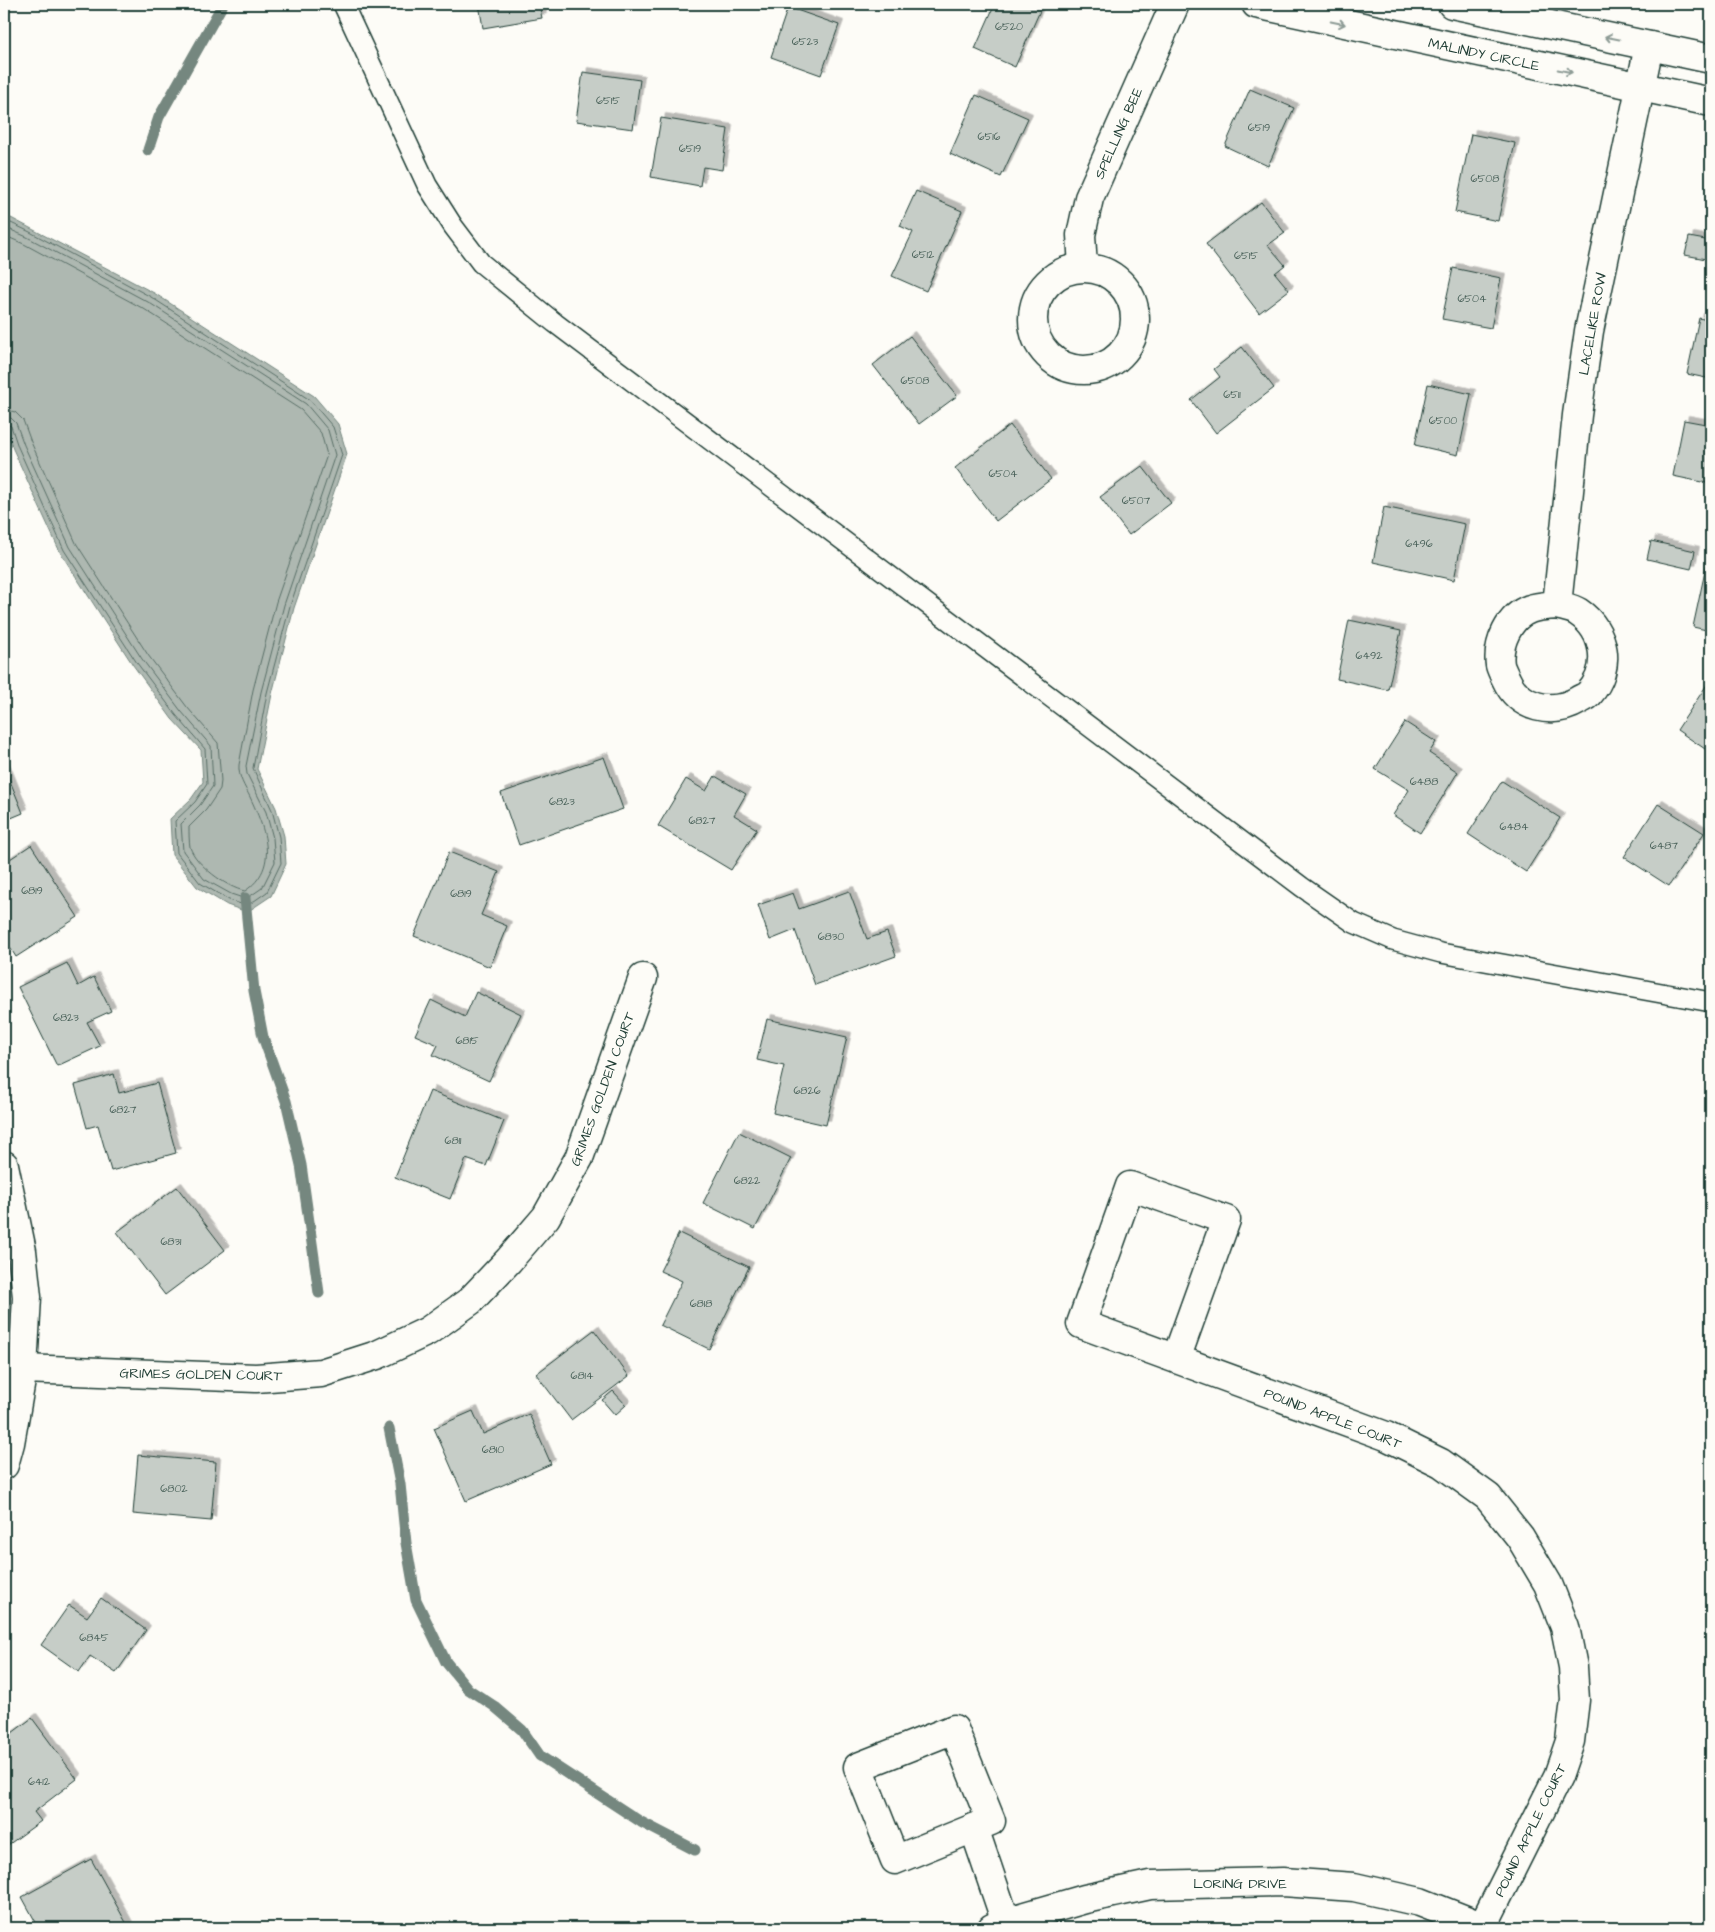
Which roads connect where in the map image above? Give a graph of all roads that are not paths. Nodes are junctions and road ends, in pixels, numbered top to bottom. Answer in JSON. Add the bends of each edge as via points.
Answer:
{"nodes":[{"id":1,"x":343,"y":4,"type":"edge"},
{"id":2,"x":1175,"y":4,"type":"edge"},
{"id":3,"x":1256,"y":4,"type":"edge"},
{"id":4,"x":1452,"y":4,"type":"edge"},
{"id":5,"x":1649,"y":46,"type":"junction"},
{"id":6,"x":1711,"y":59,"type":"edge"},
{"id":7,"x":1640,"y":87,"type":"junction"},
{"id":8,"x":1711,"y":102,"type":"edge"},
{"id":9,"x":1083,"y":267,"type":"dead end"},
{"id":10,"x":1557,"y":604,"type":"dead end"},
{"id":11,"x":643,"y":978,"type":"dead end"},
{"id":12,"x":1711,"y":1002,"type":"edge"},
{"id":13,"x":4,"y":1165,"type":"edge"},
{"id":14,"x":1176,"y":1359,"type":"junction"},
{"id":15,"x":23,"y":1369,"type":"junction"},
{"id":16,"x":4,"y":1465,"type":"edge"},
{"id":17,"x":974,"y":1828,"type":"junction"},
{"id":18,"x":1002,"y":1926,"type":"edge"},
{"id":19,"x":1485,"y":1927,"type":"edge"}],
"edges":[{"from":1,"to":12,"type":"lane","via":[[428,185],[481,263],[562,329],[1302,887],[1354,923],[1393,940],[1441,953]]},
{"from":2,"to":9,"type":"street","name":"SPELLING BEE","via":[[1089,198],[1081,235]]},
{"from":3,"to":7,"type":"street","name":"MALINDY CIRCLE","one_way":true},
{"from":5,"to":4,"type":"street","one_way":true},
{"from":5,"to":6,"type":"street"},
{"from":5,"to":7,"type":"street","name":"LACELIKE ROW"},
{"from":7,"to":8,"type":"street","name":"MALINDY CIRCLE"},
{"from":7,"to":10,"type":"street","name":"LACELIKE ROW","via":[[1589,331]]},
{"from":11,"to":15,"type":"street","name":"GRIMES GOLDEN COURT","via":[[579,1158],[546,1217],[470,1301],[428,1331],[377,1355],[321,1373],[256,1378]]},
{"from":13,"to":15,"type":"street","via":[[22,1251],[27,1297]]},
{"from":14,"to":14,"type":"street","name":"POUND APPLE COURT","via":[[1081,1324],[1130,1186],[1226,1220]]},
{"from":14,"to":19,"type":"street","name":"POUND APPLE COURT","via":[[1386,1436],[1441,1463],[1488,1497],[1520,1537],[1548,1584],[1565,1626],[1573,1667],[1575,1700],[1570,1741],[1558,1776]]},
{"from":15,"to":16,"type":"street"},
{"from":17,"to":17,"type":"street","via":[[991,1821],[954,1729],[858,1767],[895,1860]]},
{"from":17,"to":18,"type":"street"},
{"from":18,"to":19,"type":"street","name":"LORING DRIVE","via":[[1085,1899],[1150,1884],[1283,1882],[1354,1887],[1420,1902]]}]}
